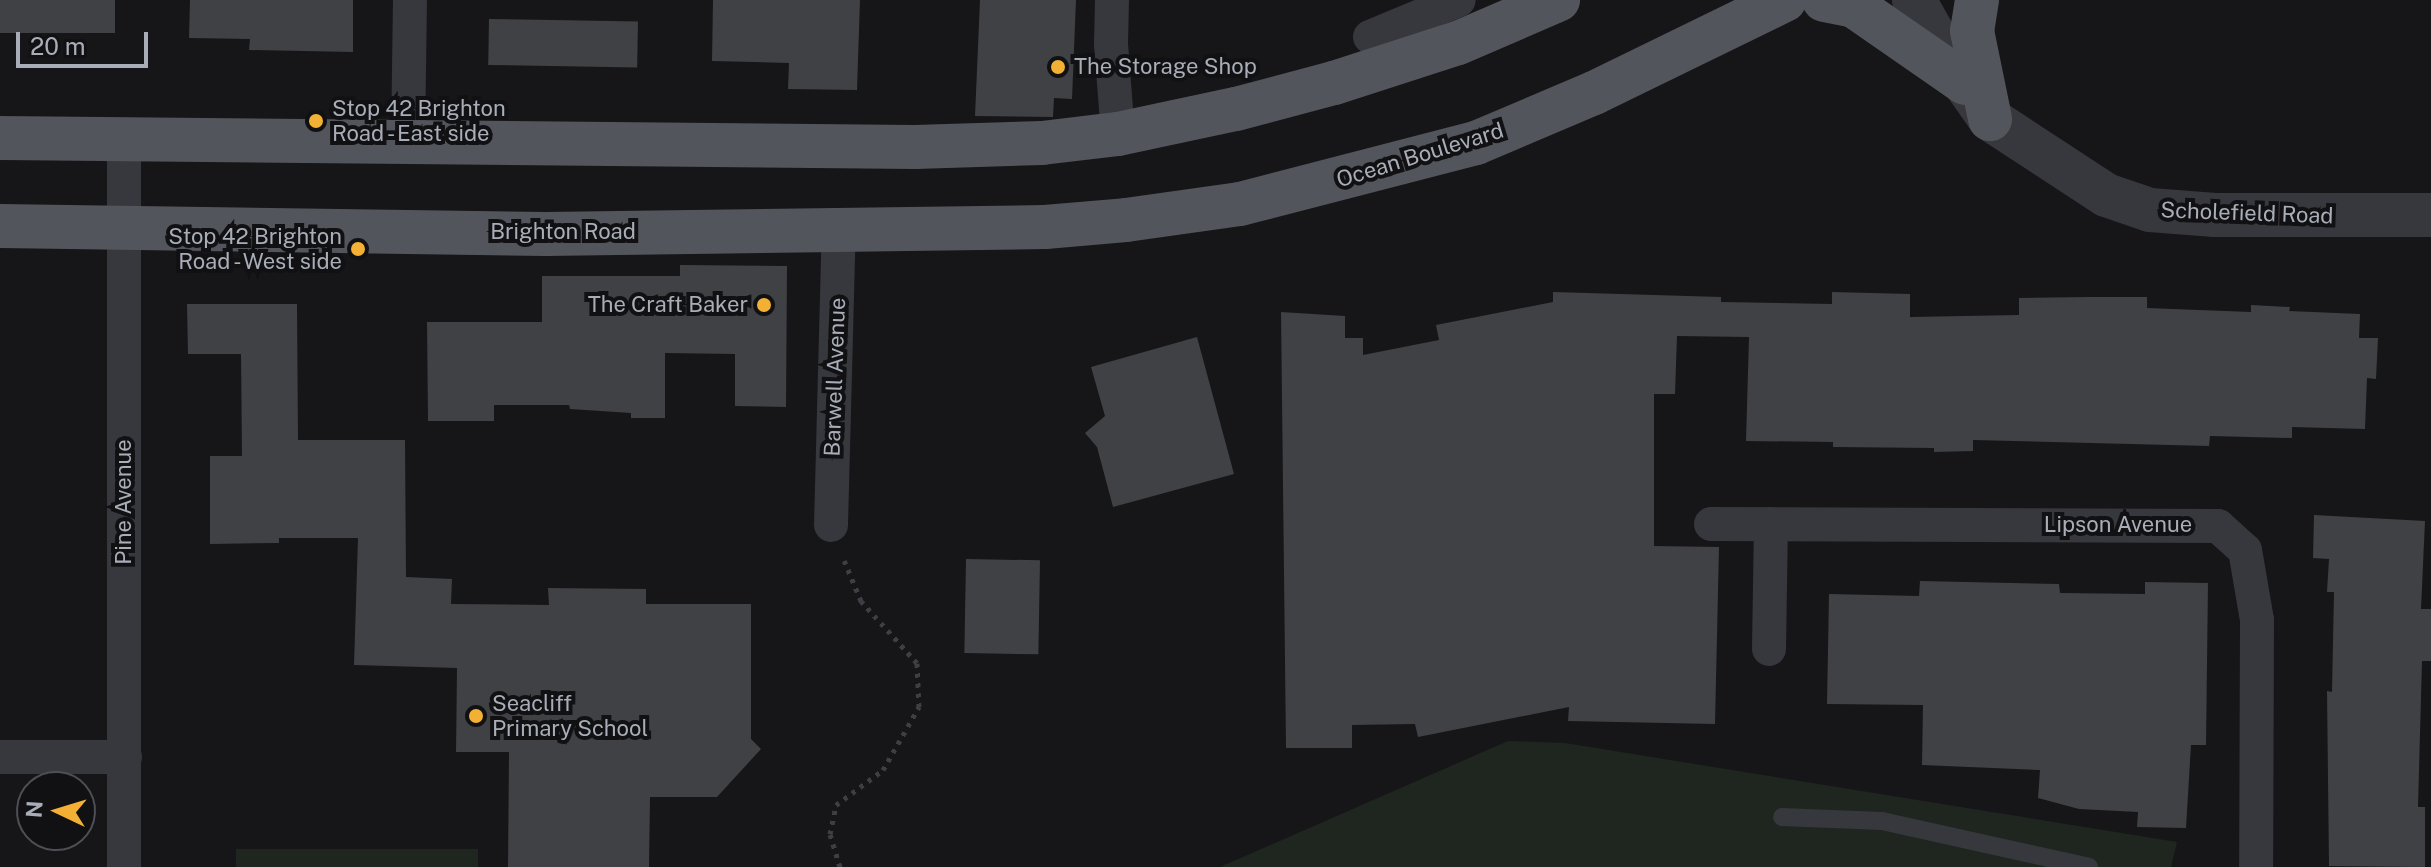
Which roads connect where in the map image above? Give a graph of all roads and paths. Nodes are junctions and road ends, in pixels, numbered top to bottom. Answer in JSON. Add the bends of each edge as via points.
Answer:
{"nodes":[{"id":1,"x":410,"y":0,"type":"edge"},
{"id":2,"x":1112,"y":0,"type":"edge"},
{"id":3,"x":1459,"y":0,"type":"edge"},
{"id":4,"x":1558,"y":0,"type":"edge"},
{"id":5,"x":1785,"y":0,"type":"edge"},
{"id":6,"x":1824,"y":0,"type":"edge"},
{"id":7,"x":1914,"y":0,"type":"edge"},
{"id":8,"x":1977,"y":0,"type":"edge"},
{"id":9,"x":1370,"y":37,"type":"dead end"},
{"id":10,"x":1965,"y":83,"type":"junction"},
{"id":11,"x":1990,"y":119,"type":"junction"},
{"id":12,"x":1118,"y":134,"type":"junction"},
{"id":13,"x":124,"y":136,"type":"junction"},
{"id":14,"x":0,"y":138,"type":"edge"},
{"id":15,"x":408,"y":141,"type":"junction"},
{"id":16,"x":2431,"y":215,"type":"edge"},
{"id":17,"x":1126,"y":220,"type":"joint"},
{"id":18,"x":0,"y":226,"type":"edge"},
{"id":19,"x":123,"y":228,"type":"junction"},
{"id":20,"x":839,"y":228,"type":"junction"},
{"id":21,"x":1711,"y":524,"type":"dead end"},
{"id":22,"x":1771,"y":524,"type":"junction"},
{"id":23,"x":831,"y":525,"type":"joint"},
{"id":24,"x":1769,"y":649,"type":"dead end"},
{"id":25,"x":0,"y":757,"type":"edge"},
{"id":26,"x":125,"y":757,"type":"junction"},
{"id":27,"x":1782,"y":817,"type":"dead end"},
{"id":28,"x":124,"y":867,"type":"edge"},
{"id":29,"x":840,"y":867,"type":"edge"},
{"id":30,"x":2089,"y":867,"type":"edge"},
{"id":31,"x":2256,"y":867,"type":"edge"}],
"edges":[{"from":1,"to":15,"type":"street"},
{"from":2,"to":12,"type":"street"},
{"from":3,"to":9,"type":"street"},
{"from":4,"to":12,"type":"main road","via":[[1394,65],[1236,109]]},
{"from":5,"to":17,"type":"main road","name":"Ocean Boulevard","via":[[1594,93],[1476,143],[1240,204]]},
{"from":6,"to":10,"type":"main road","via":[[1854,6]]},
{"from":7,"to":10,"type":"street","name":"Scholefield Road"},
{"from":8,"to":11,"type":"main road","via":[[1972,31]]},
{"from":10,"to":11,"type":"street","name":"Scholefield Road"},
{"from":11,"to":16,"type":"street","name":"Scholefield Road","via":[[2106,195],[2150,210]]},
{"from":12,"to":15,"type":"main road","via":[[1042,143],[915,147]]},
{"from":13,"to":14,"type":"main road"},
{"from":13,"to":15,"type":"main road"},
{"from":13,"to":19,"type":"street","name":"Pine Avenue"},
{"from":17,"to":20,"type":"main road","name":"Brighton Road","via":[[1045,227]]},
{"from":18,"to":19,"type":"main road","name":"Brighton Road"},
{"from":19,"to":20,"type":"main road","name":"Brighton Road","via":[[546,234]]},
{"from":19,"to":26,"type":"street","name":"Pine Avenue"},
{"from":20,"to":23,"type":"street","name":"Barwell Avenue"},
{"from":21,"to":22,"type":"street","name":"Lipson Avenue"},
{"from":22,"to":24,"type":"street"},
{"from":22,"to":31,"type":"street","name":"Lipson Avenue","via":[[2218,526],[2245,550],[2257,620]]},
{"from":23,"to":29,"type":"path","via":[[861,601],[917,663],[919,707],[883,770],[836,805],[830,834]]},
{"from":25,"to":26,"type":"street"},
{"from":26,"to":28,"type":"street","name":"Pine Avenue"},
{"from":27,"to":30,"type":"lane","via":[[1882,821]]}]}
